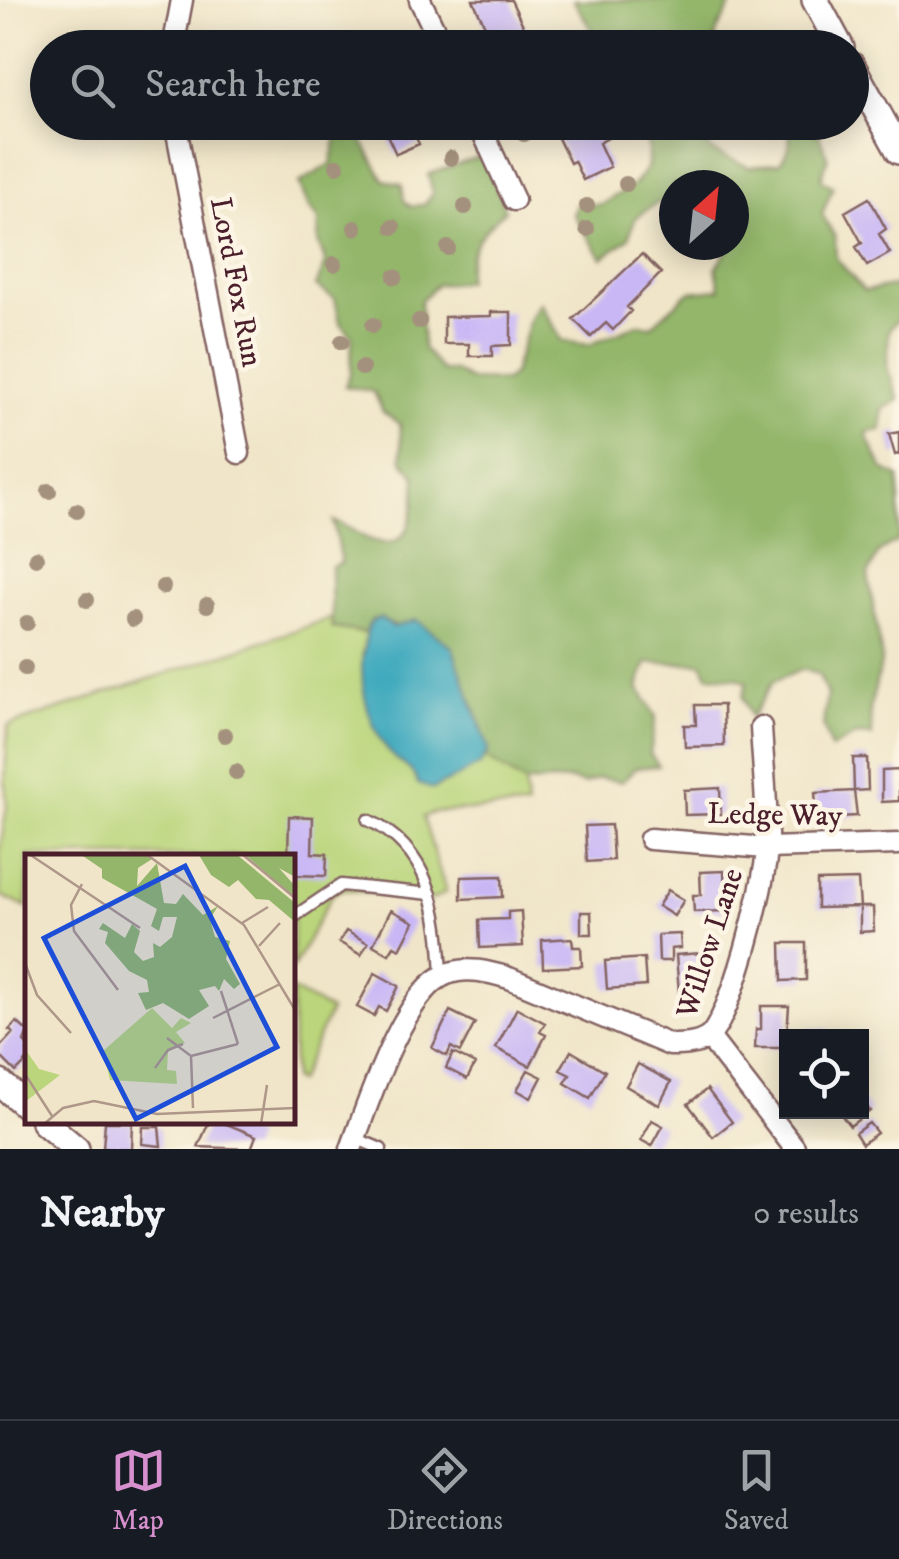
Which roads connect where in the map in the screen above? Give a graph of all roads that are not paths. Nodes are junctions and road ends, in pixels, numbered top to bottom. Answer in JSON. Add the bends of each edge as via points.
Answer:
{"nodes":[{"id":1,"x":182,"y":0,"type":"edge"},
{"id":2,"x":420,"y":0,"type":"edge"},
{"id":3,"x":815,"y":0,"type":"edge"},
{"id":4,"x":176,"y":30,"type":"edge"},
{"id":5,"x":434,"y":30,"type":"edge"},
{"id":6,"x":832,"y":30,"type":"edge"},
{"id":7,"x":869,"y":97,"type":"edge"},
{"id":8,"x":178,"y":140,"type":"edge"},
{"id":9,"x":486,"y":140,"type":"edge"},
{"id":10,"x":899,"y":151,"type":"edge"},
{"id":11,"x":514,"y":200,"type":"dead end"},
{"id":12,"x":239,"y":453,"type":"dead end"},
{"id":13,"x":761,"y":727,"type":"dead end"},
{"id":14,"x":368,"y":820,"type":"dead end"},
{"id":15,"x":650,"y":839,"type":"dead end"},
{"id":16,"x":899,"y":844,"type":"edge"},
{"id":17,"x":767,"y":848,"type":"junction"},
{"id":18,"x":430,"y":894,"type":"junction"},
{"id":19,"x":295,"y":916,"type":"edge"},
{"id":20,"x":442,"y":975,"type":"junction"},
{"id":21,"x":708,"y":1037,"type":"junction"},
{"id":22,"x":0,"y":1083,"type":"edge"},
{"id":23,"x":25,"y":1104,"type":"edge"},
{"id":24,"x":46,"y":1124,"type":"edge"},
{"id":25,"x":353,"y":1144,"type":"edge"},
{"id":26,"x":794,"y":1147,"type":"edge"},
{"id":27,"x":76,"y":1149,"type":"edge"},
{"id":28,"x":382,"y":1149,"type":"edge"}],
"edges":[{"from":1,"to":4,"type":"street"},
{"from":2,"to":5,"type":"street"},
{"from":3,"to":6,"type":"street"},
{"from":7,"to":10,"type":"street"},
{"from":8,"to":12,"type":"street","name":"Lord Fox Run"},
{"from":9,"to":11,"type":"street"},
{"from":13,"to":17,"type":"street","name":"Willow Lane"},
{"from":14,"to":18,"type":"lane","via":[[400,839]]},
{"from":15,"to":17,"type":"street","name":"Ledge Way"},
{"from":16,"to":17,"type":"street","name":"Ledge Way"},
{"from":17,"to":21,"type":"street","name":"Willow Lane","via":[[743,956],[724,1016]]},
{"from":18,"to":19,"type":"lane","via":[[341,885]]},
{"from":18,"to":20,"type":"lane"},
{"from":20,"to":21,"type":"street","via":[[466,970],[509,978],[670,1044]]},
{"from":20,"to":25,"type":"street","via":[[411,1006]]},
{"from":21,"to":26,"type":"street","name":"Willow Lane"},
{"from":22,"to":23,"type":"street"},
{"from":24,"to":27,"type":"street"},
{"from":25,"to":28,"type":"lane"}]}
